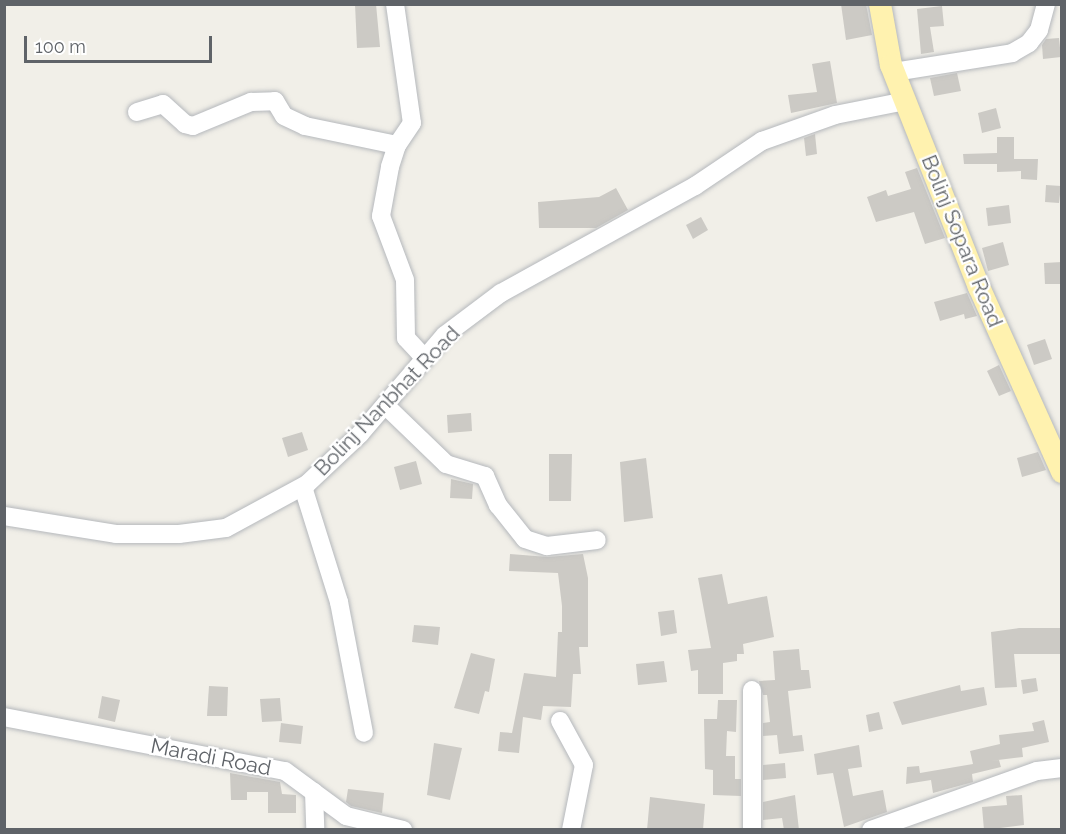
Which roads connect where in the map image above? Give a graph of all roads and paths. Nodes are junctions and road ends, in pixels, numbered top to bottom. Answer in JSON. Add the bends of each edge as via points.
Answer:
{"nodes":[{"id":1,"x":395,"y":4,"type":"edge"},
{"id":2,"x":880,"y":4,"type":"edge"},
{"id":3,"x":1046,"y":4,"type":"edge"},
{"id":4,"x":894,"y":72,"type":"junction"},
{"id":5,"x":906,"y":101,"type":"junction"},
{"id":6,"x":137,"y":112,"type":"dead end"},
{"id":7,"x":397,"y":145,"type":"junction"},
{"id":8,"x":424,"y":357,"type":"junction"},
{"id":9,"x":385,"y":405,"type":"junction"},
{"id":10,"x":1062,"y":472,"type":"edge"},
{"id":11,"x":303,"y":487,"type":"junction"},
{"id":12,"x":4,"y":516,"type":"edge"},
{"id":13,"x":597,"y":540,"type":"dead end"},
{"id":14,"x":752,"y":690,"type":"dead end"},
{"id":15,"x":4,"y":717,"type":"edge"},
{"id":16,"x":560,"y":721,"type":"dead end"},
{"id":17,"x":364,"y":733,"type":"dead end"},
{"id":18,"x":1062,"y":768,"type":"edge"},
{"id":19,"x":314,"y":792,"type":"junction"},
{"id":20,"x":315,"y":830,"type":"edge"},
{"id":21,"x":403,"y":830,"type":"edge"},
{"id":22,"x":571,"y":830,"type":"edge"},
{"id":23,"x":752,"y":830,"type":"edge"},
{"id":24,"x":871,"y":830,"type":"edge"}],
"edges":[{"from":1,"to":7,"type":"street","via":[[412,116],[409,131]]},
{"from":2,"to":4,"type":"main road","name":"Bolinj Sopara Road"},
{"from":3,"to":4,"type":"street","via":[[1039,30],[1029,43],[1011,53]]},
{"from":4,"to":5,"type":"main road","name":"Bolinj Sopara Road"},
{"from":5,"to":8,"type":"street","name":"Bolinj Nanbhat Road","via":[[835,115],[762,141],[695,186],[501,292],[445,335]]},
{"from":5,"to":10,"type":"main road","name":"Bolinj Sopara Road","via":[[979,287]]},
{"from":6,"to":7,"type":"street","via":[[163,105],[193,126],[251,102],[275,101],[284,116],[304,126]]},
{"from":7,"to":8,"type":"street","via":[[381,216],[405,280],[406,338]]},
{"from":8,"to":9,"type":"street","name":"Bolinj Nanbhat Road"},
{"from":9,"to":11,"type":"street","name":"Bolinj Nanbhat Road","via":[[337,458]]},
{"from":9,"to":13,"type":"street","via":[[446,464],[485,476],[498,505],[525,539],[547,546]]},
{"from":11,"to":12,"type":"street","name":"Bolinj Nanbhat Road","via":[[226,528],[179,534],[116,534]]},
{"from":11,"to":17,"type":"street","via":[[339,602]]},
{"from":14,"to":23,"type":"street"},
{"from":15,"to":19,"type":"street","name":"Maradi Road","via":[[285,771]]},
{"from":16,"to":22,"type":"street","via":[[584,765]]},
{"from":18,"to":24,"type":"street","via":[[1036,771]]},
{"from":19,"to":20,"type":"street"},
{"from":19,"to":21,"type":"street","name":"Maradi Road","via":[[346,816]]}]}
